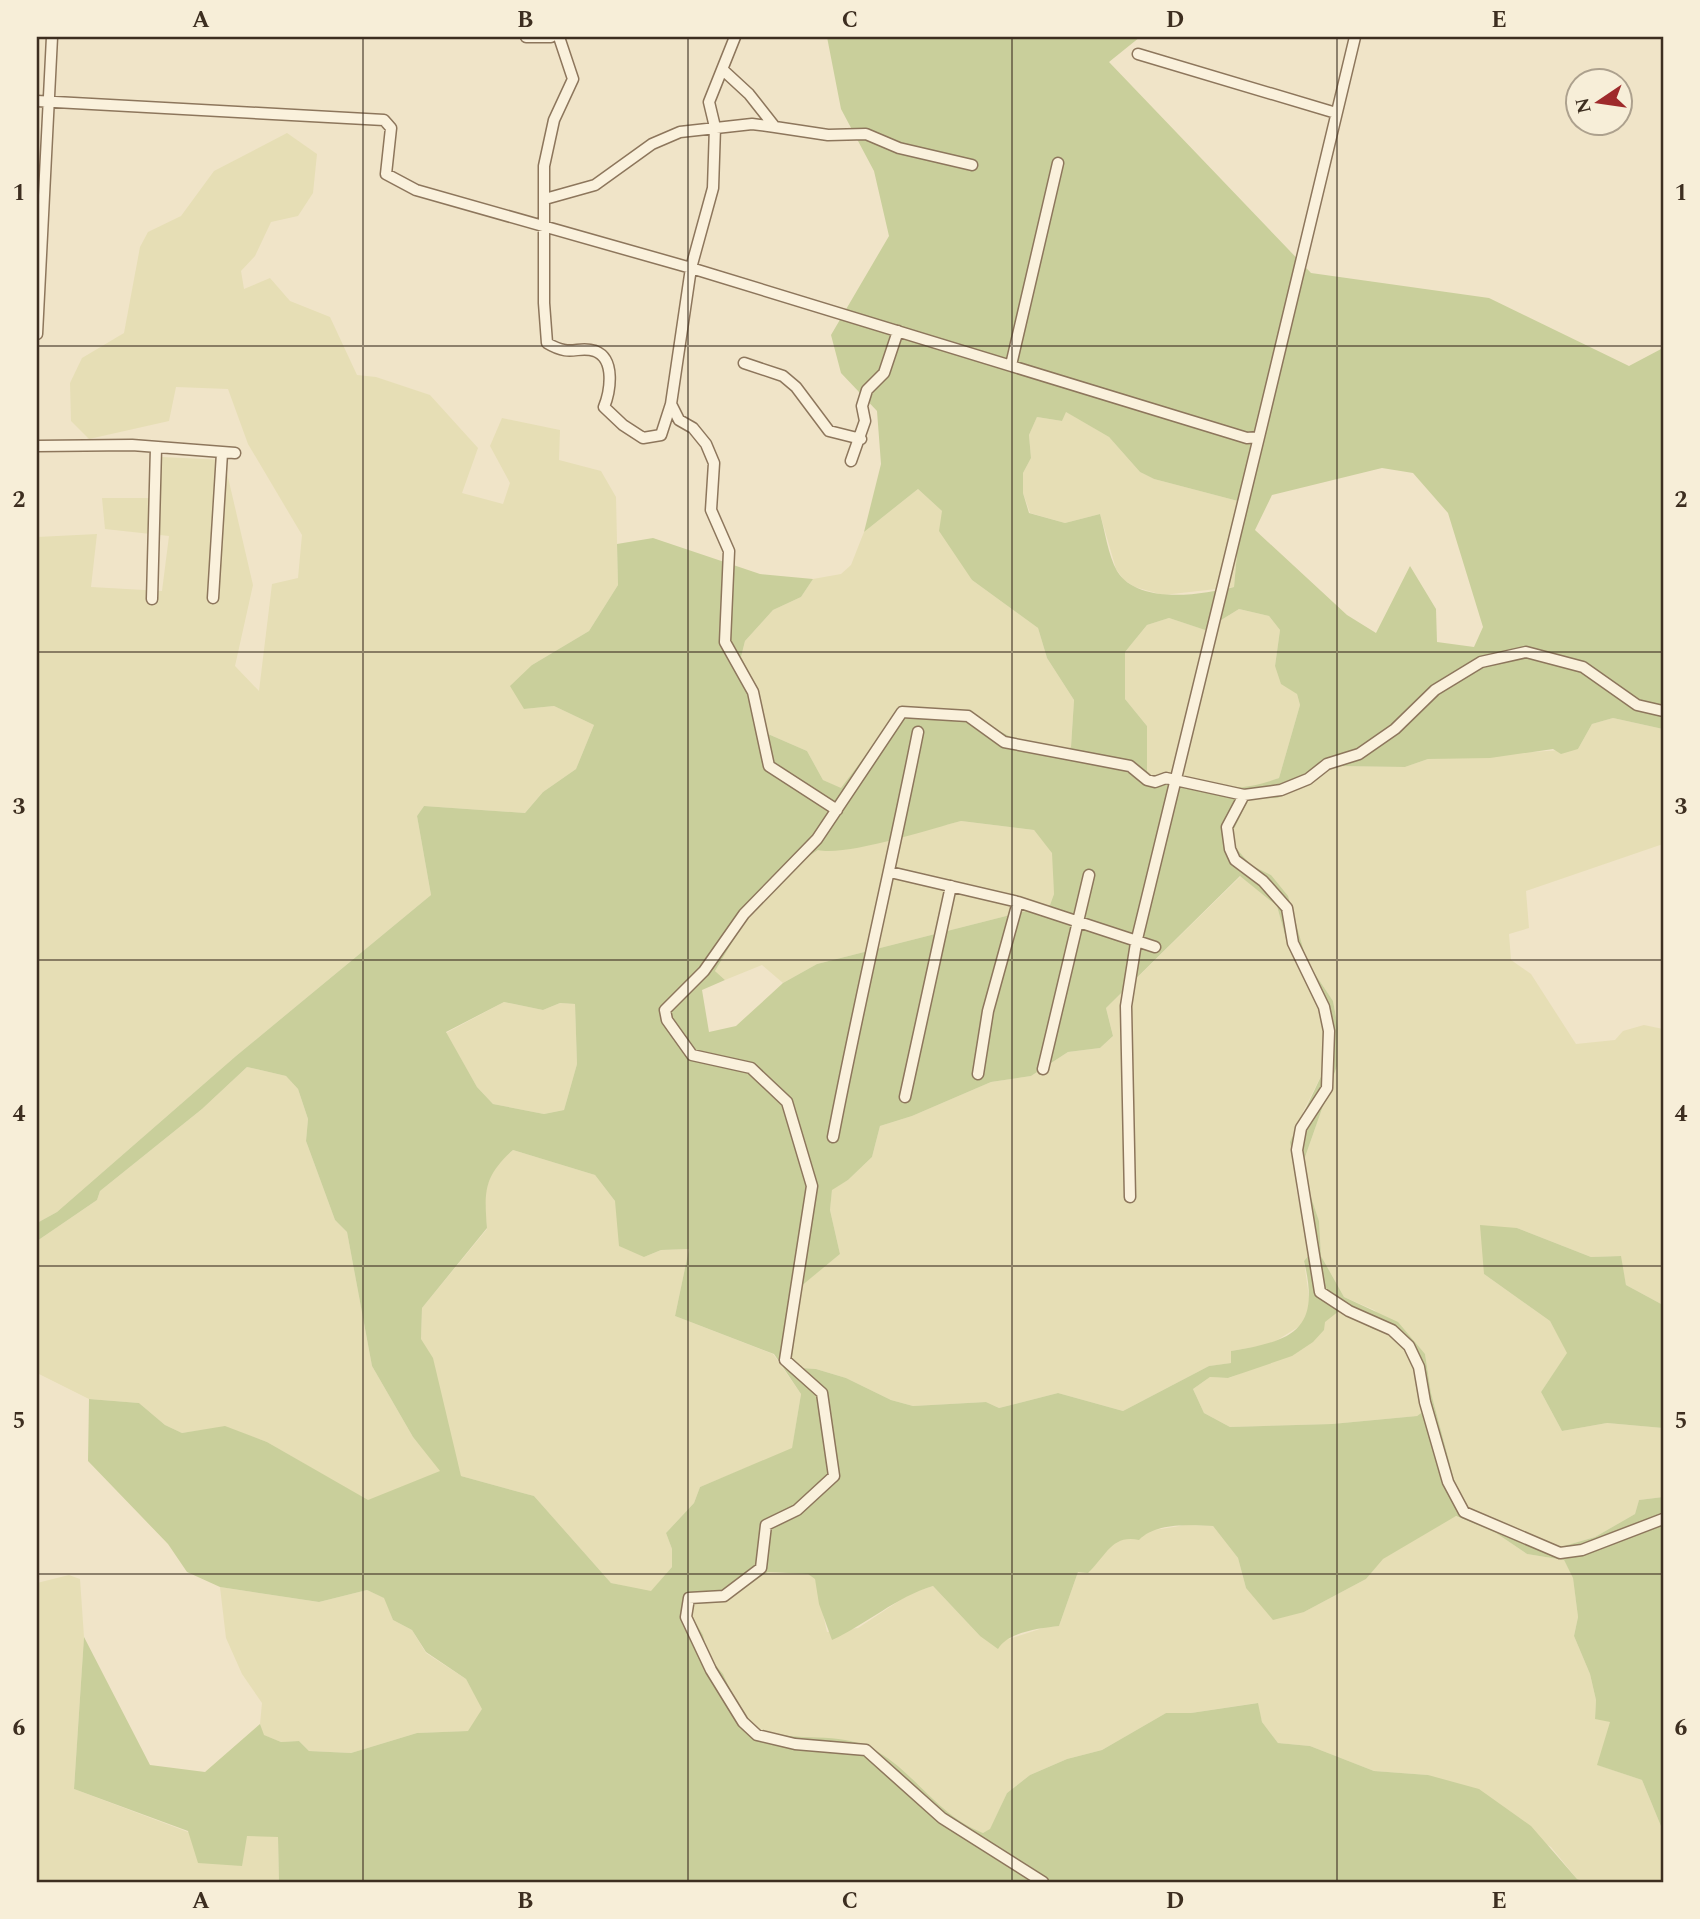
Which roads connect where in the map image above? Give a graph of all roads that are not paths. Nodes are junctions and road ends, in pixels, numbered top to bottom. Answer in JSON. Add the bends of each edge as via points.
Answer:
{"nodes":[{"id":1,"x":52,"y":37,"type":"edge"},
{"id":2,"x":526,"y":37,"type":"edge"},
{"id":3,"x":551,"y":37,"type":"edge"},
{"id":4,"x":559,"y":37,"type":"edge"},
{"id":5,"x":734,"y":37,"type":"edge"},
{"id":6,"x":1355,"y":37,"type":"edge"},
{"id":7,"x":1138,"y":54,"type":"dead end"},
{"id":8,"x":723,"y":70,"type":"junction"},
{"id":9,"x":43,"y":101,"type":"edge"},
{"id":10,"x":1336,"y":113,"type":"junction"},
{"id":11,"x":715,"y":127,"type":"junction"},
{"id":12,"x":775,"y":127,"type":"junction"},
{"id":13,"x":1058,"y":163,"type":"dead end"},
{"id":14,"x":972,"y":165,"type":"dead end"},
{"id":15,"x":545,"y":199,"type":"junction"},
{"id":16,"x":546,"y":229,"type":"junction"},
{"id":17,"x":691,"y":268,"type":"junction"},
{"id":18,"x":898,"y":331,"type":"junction"},
{"id":19,"x":37,"y":334,"type":"edge"},
{"id":20,"x":744,"y":363,"type":"dead end"},
{"id":21,"x":1011,"y":365,"type":"junction"},
{"id":22,"x":671,"y":404,"type":"junction"},
{"id":23,"x":1259,"y":438,"type":"junction"},
{"id":24,"x":861,"y":439,"type":"junction"},
{"id":25,"x":37,"y":446,"type":"edge"},
{"id":26,"x":156,"y":448,"type":"junction"},
{"id":27,"x":222,"y":453,"type":"junction"},
{"id":28,"x":235,"y":453,"type":"dead end"},
{"id":29,"x":852,"y":461,"type":"dead end"},
{"id":30,"x":213,"y":598,"type":"dead end"},
{"id":31,"x":152,"y":600,"type":"dead end"},
{"id":32,"x":1663,"y":711,"type":"edge"},
{"id":33,"x":918,"y":732,"type":"dead end"},
{"id":34,"x":1175,"y":780,"type":"junction"},
{"id":35,"x":1244,"y":795,"type":"junction"},
{"id":36,"x":836,"y":810,"type":"junction"},
{"id":37,"x":891,"y":872,"type":"junction"},
{"id":38,"x":1089,"y":875,"type":"dead end"},
{"id":39,"x":951,"y":886,"type":"junction"},
{"id":40,"x":1018,"y":902,"type":"junction"},
{"id":41,"x":1077,"y":923,"type":"junction"},
{"id":42,"x":1136,"y":943,"type":"junction"},
{"id":43,"x":1155,"y":947,"type":"dead end"},
{"id":44,"x":1043,"y":1069,"type":"dead end"},
{"id":45,"x":978,"y":1074,"type":"dead end"},
{"id":46,"x":905,"y":1097,"type":"dead end"},
{"id":47,"x":833,"y":1137,"type":"dead end"},
{"id":48,"x":1130,"y":1197,"type":"dead end"},
{"id":49,"x":1663,"y":1519,"type":"edge"},
{"id":50,"x":1043,"y":1882,"type":"edge"}],
"edges":[{"from":1,"to":9,"type":"street"},
{"from":2,"to":3,"type":"street"},
{"from":4,"to":15,"type":"street","via":[[573,79],[554,120],[544,166]]},
{"from":5,"to":8,"type":"street"},
{"from":6,"to":10,"type":"street"},
{"from":7,"to":10,"type":"street"},
{"from":8,"to":11,"type":"street","via":[[709,102]]},
{"from":8,"to":12,"type":"street"},
{"from":9,"to":16,"type":"street","via":[[384,120],[391,128],[384,167],[390,179]]},
{"from":9,"to":19,"type":"street"},
{"from":10,"to":23,"type":"street"},
{"from":11,"to":12,"type":"street"},
{"from":11,"to":15,"type":"street","via":[[681,132],[652,144],[595,185]]},
{"from":11,"to":17,"type":"street","via":[[713,188]]},
{"from":12,"to":14,"type":"street","via":[[828,135],[866,134],[899,148]]},
{"from":13,"to":21,"type":"street"},
{"from":15,"to":16,"type":"street"},
{"from":16,"to":17,"type":"street"},
{"from":16,"to":22,"type":"street","via":[[548,343],[563,352],[595,351],[604,358],[610,382],[604,407],[643,438],[661,435]]},
{"from":17,"to":18,"type":"street"},
{"from":17,"to":22,"type":"street"},
{"from":18,"to":21,"type":"street"},
{"from":18,"to":24,"type":"street","via":[[884,373],[867,390]]},
{"from":20,"to":24,"type":"street","via":[[783,376],[829,431]]},
{"from":21,"to":23,"type":"street"},
{"from":22,"to":36,"type":"street","via":[[679,420],[706,443],[714,463],[711,510],[729,551],[725,642],[753,692],[769,766]]},
{"from":23,"to":34,"type":"street"},
{"from":24,"to":29,"type":"street"},
{"from":25,"to":26,"type":"street"},
{"from":26,"to":27,"type":"street"},
{"from":26,"to":31,"type":"street"},
{"from":27,"to":28,"type":"street"},
{"from":27,"to":30,"type":"street"},
{"from":32,"to":35,"type":"street","via":[[1637,705],[1583,667],[1526,652],[1481,662],[1435,690],[1395,729],[1359,754],[1327,764],[1308,779],[1281,790]]},
{"from":33,"to":37,"type":"street"},
{"from":34,"to":35,"type":"street"},
{"from":34,"to":36,"type":"street","via":[[1155,782],[1130,766],[1004,742],[968,716],[902,712]]},
{"from":34,"to":42,"type":"street"},
{"from":35,"to":49,"type":"street","via":[[1227,827],[1230,849],[1235,860],[1264,881],[1287,908],[1293,943],[1324,1007],[1329,1031],[1327,1088],[1301,1128],[1297,1150],[1320,1292],[1392,1330],[1409,1346],[1419,1367],[1424,1402],[1448,1482],[1464,1512],[1560,1553],[1582,1550]]},
{"from":36,"to":50,"type":"street","via":[[817,838],[744,914],[704,971],[665,1010],[692,1055],[751,1068],[787,1102],[812,1186],[785,1360],[822,1393],[834,1476],[797,1510],[766,1525],[761,1568],[724,1596],[689,1598],[686,1617],[711,1670],[743,1722],[757,1735],[794,1744],[866,1750],[942,1818]]},
{"from":37,"to":39,"type":"street"},
{"from":37,"to":47,"type":"street","via":[[866,966]]},
{"from":38,"to":41,"type":"street"},
{"from":39,"to":40,"type":"street"},
{"from":39,"to":46,"type":"street"},
{"from":40,"to":41,"type":"street"},
{"from":40,"to":45,"type":"street","via":[[988,1011]]},
{"from":41,"to":42,"type":"street"},
{"from":41,"to":44,"type":"street"},
{"from":42,"to":43,"type":"street"},
{"from":42,"to":48,"type":"street","via":[[1126,1006]]}]}
